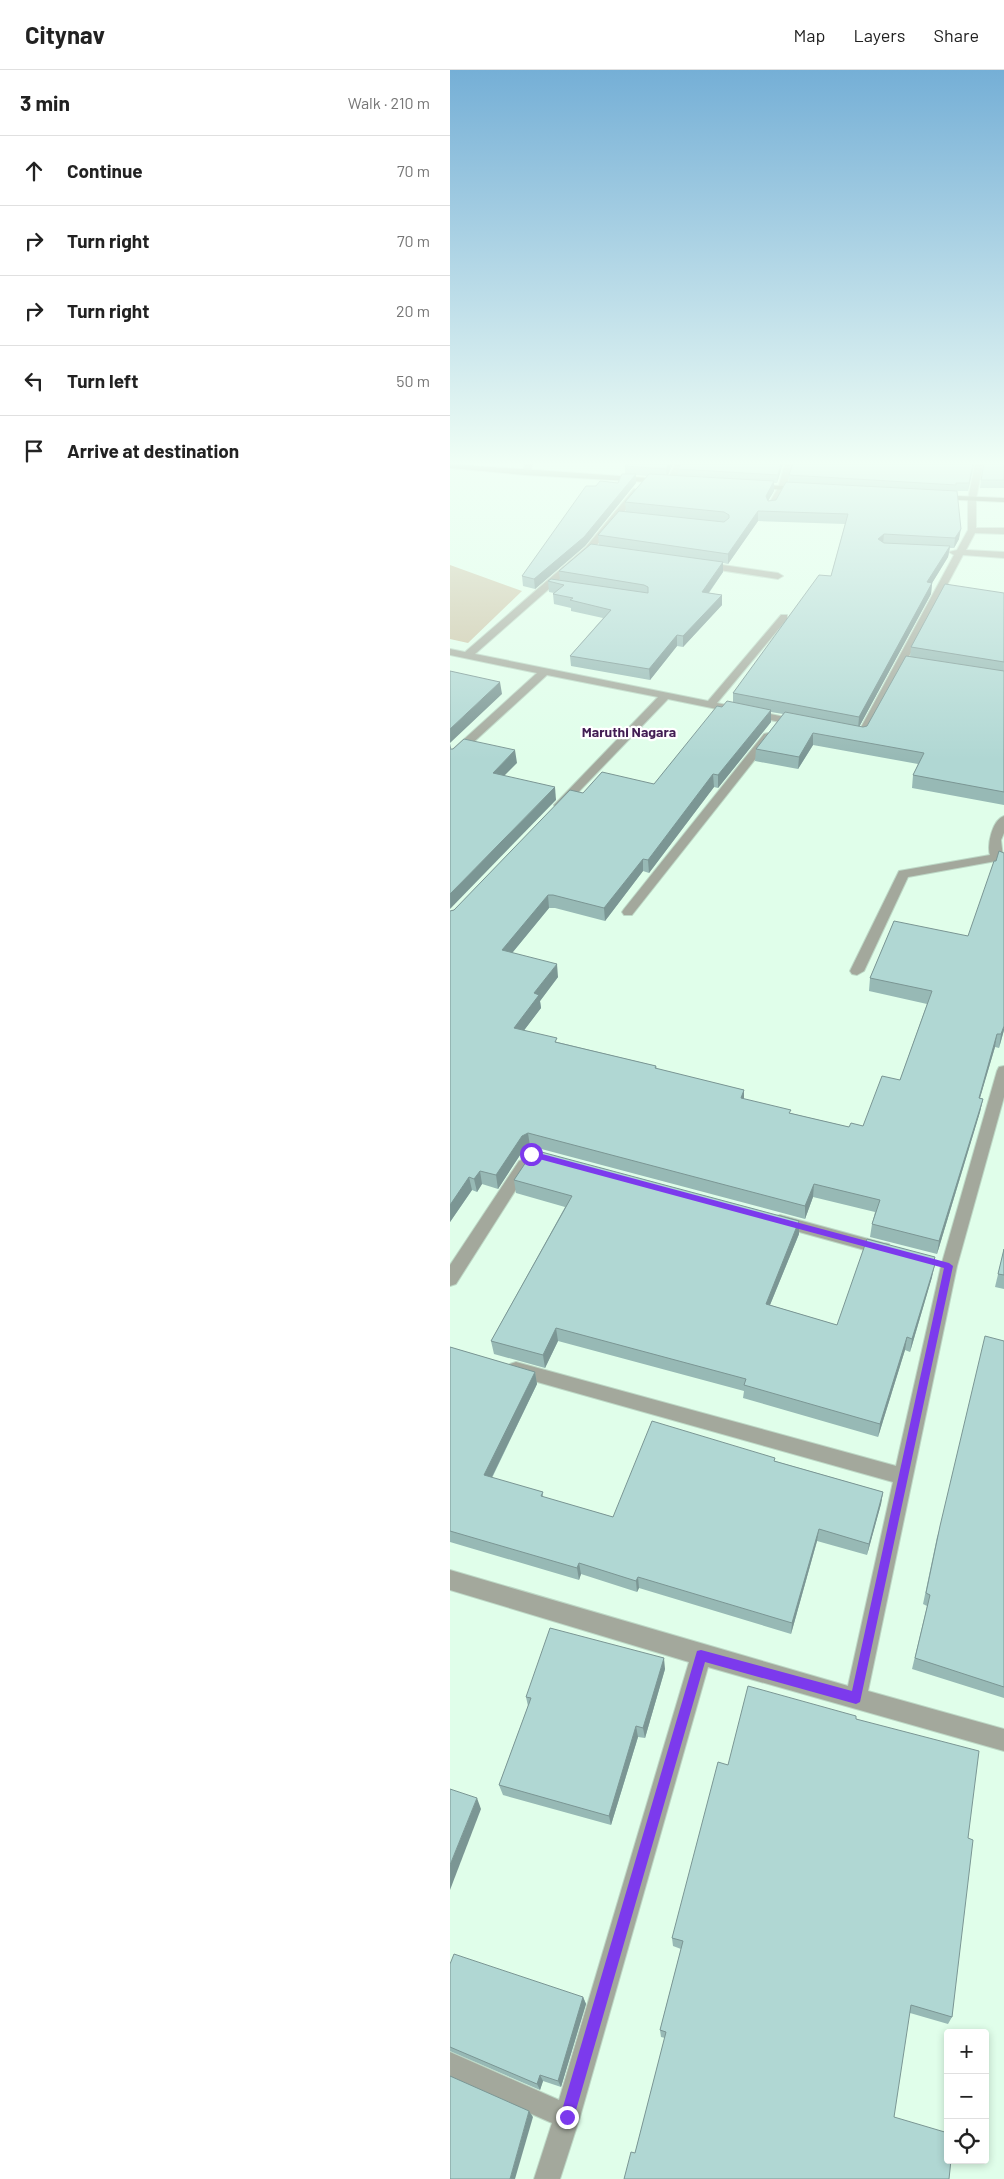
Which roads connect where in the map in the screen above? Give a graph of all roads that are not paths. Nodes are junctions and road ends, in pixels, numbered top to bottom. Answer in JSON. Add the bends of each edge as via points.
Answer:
{"nodes":[{"id":1,"x":579,"y":562,"type":"edge"},
{"id":2,"x":955,"y":562,"type":"edge"},
{"id":3,"x":693,"y":564,"type":"edge"},
{"id":4,"x":778,"y":576,"type":"dead end"},
{"id":5,"x":784,"y":617,"type":"dead end"},
{"id":6,"x":450,"y":652,"type":"edge"},
{"id":7,"x":468,"y":656,"type":"junction"},
{"id":8,"x":545,"y":671,"type":"junction"},
{"id":9,"x":665,"y":696,"type":"junction"},
{"id":10,"x":710,"y":704,"type":"junction"},
{"id":11,"x":781,"y":719,"type":"junction"},
{"id":12,"x":808,"y":724,"type":"edge"},
{"id":13,"x":844,"y":731,"type":"edge"},
{"id":14,"x":450,"y":758,"type":"edge"},
{"id":15,"x":551,"y":814,"type":"edge"},
{"id":16,"x":1004,"y":820,"type":"edge"},
{"id":17,"x":1001,"y":859,"type":"edge"},
{"id":18,"x":628,"y":912,"type":"dead end"},
{"id":19,"x":857,"y":971,"type":"dead end"},
{"id":20,"x":1004,"y":1071,"type":"edge"},
{"id":21,"x":541,"y":1156,"type":"edge"},
{"id":22,"x":769,"y":1218,"type":"edge"},
{"id":23,"x":901,"y":1253,"type":"edge"},
{"id":24,"x":930,"y":1261,"type":"edge"},
{"id":25,"x":949,"y":1266,"type":"junction"},
{"id":26,"x":450,"y":1279,"type":"edge"},
{"id":27,"x":497,"y":1364,"type":"edge"},
{"id":28,"x":904,"y":1477,"type":"junction"},
{"id":29,"x":450,"y":1580,"type":"edge"},
{"id":30,"x":701,"y":1655,"type":"junction"},
{"id":31,"x":856,"y":1698,"type":"junction"},
{"id":32,"x":1004,"y":1740,"type":"edge"},
{"id":33,"x":450,"y":2065,"type":"edge"},
{"id":34,"x":567,"y":2117,"type":"junction"},
{"id":35,"x":547,"y":2179,"type":"edge"}],
"edges":[{"from":1,"to":7,"type":"street"},
{"from":2,"to":13,"type":"street","via":[[906,663],[862,735]]},
{"from":3,"to":4,"type":"street"},
{"from":5,"to":10,"type":"street"},
{"from":6,"to":7,"type":"street"},
{"from":7,"to":8,"type":"street"},
{"from":8,"to":9,"type":"street"},
{"from":8,"to":14,"type":"street"},
{"from":9,"to":10,"type":"street"},
{"from":9,"to":15,"type":"street"},
{"from":10,"to":11,"type":"street"},
{"from":11,"to":12,"type":"street"},
{"from":11,"to":18,"type":"street"},
{"from":16,"to":17,"type":"street","via":[[995,840],[995,853]]},
{"from":17,"to":19,"type":"street","via":[[903,874]]},
{"from":20,"to":25,"type":"street"},
{"from":21,"to":26,"type":"street","via":[[531,1154]]},
{"from":22,"to":23,"type":"street"},
{"from":24,"to":25,"type":"street"},
{"from":25,"to":28,"type":"street"},
{"from":27,"to":28,"type":"street"},
{"from":28,"to":31,"type":"street"},
{"from":29,"to":30,"type":"street"},
{"from":30,"to":31,"type":"street"},
{"from":30,"to":34,"type":"street"},
{"from":31,"to":32,"type":"street"},
{"from":33,"to":34,"type":"street"},
{"from":34,"to":35,"type":"street"}]}
